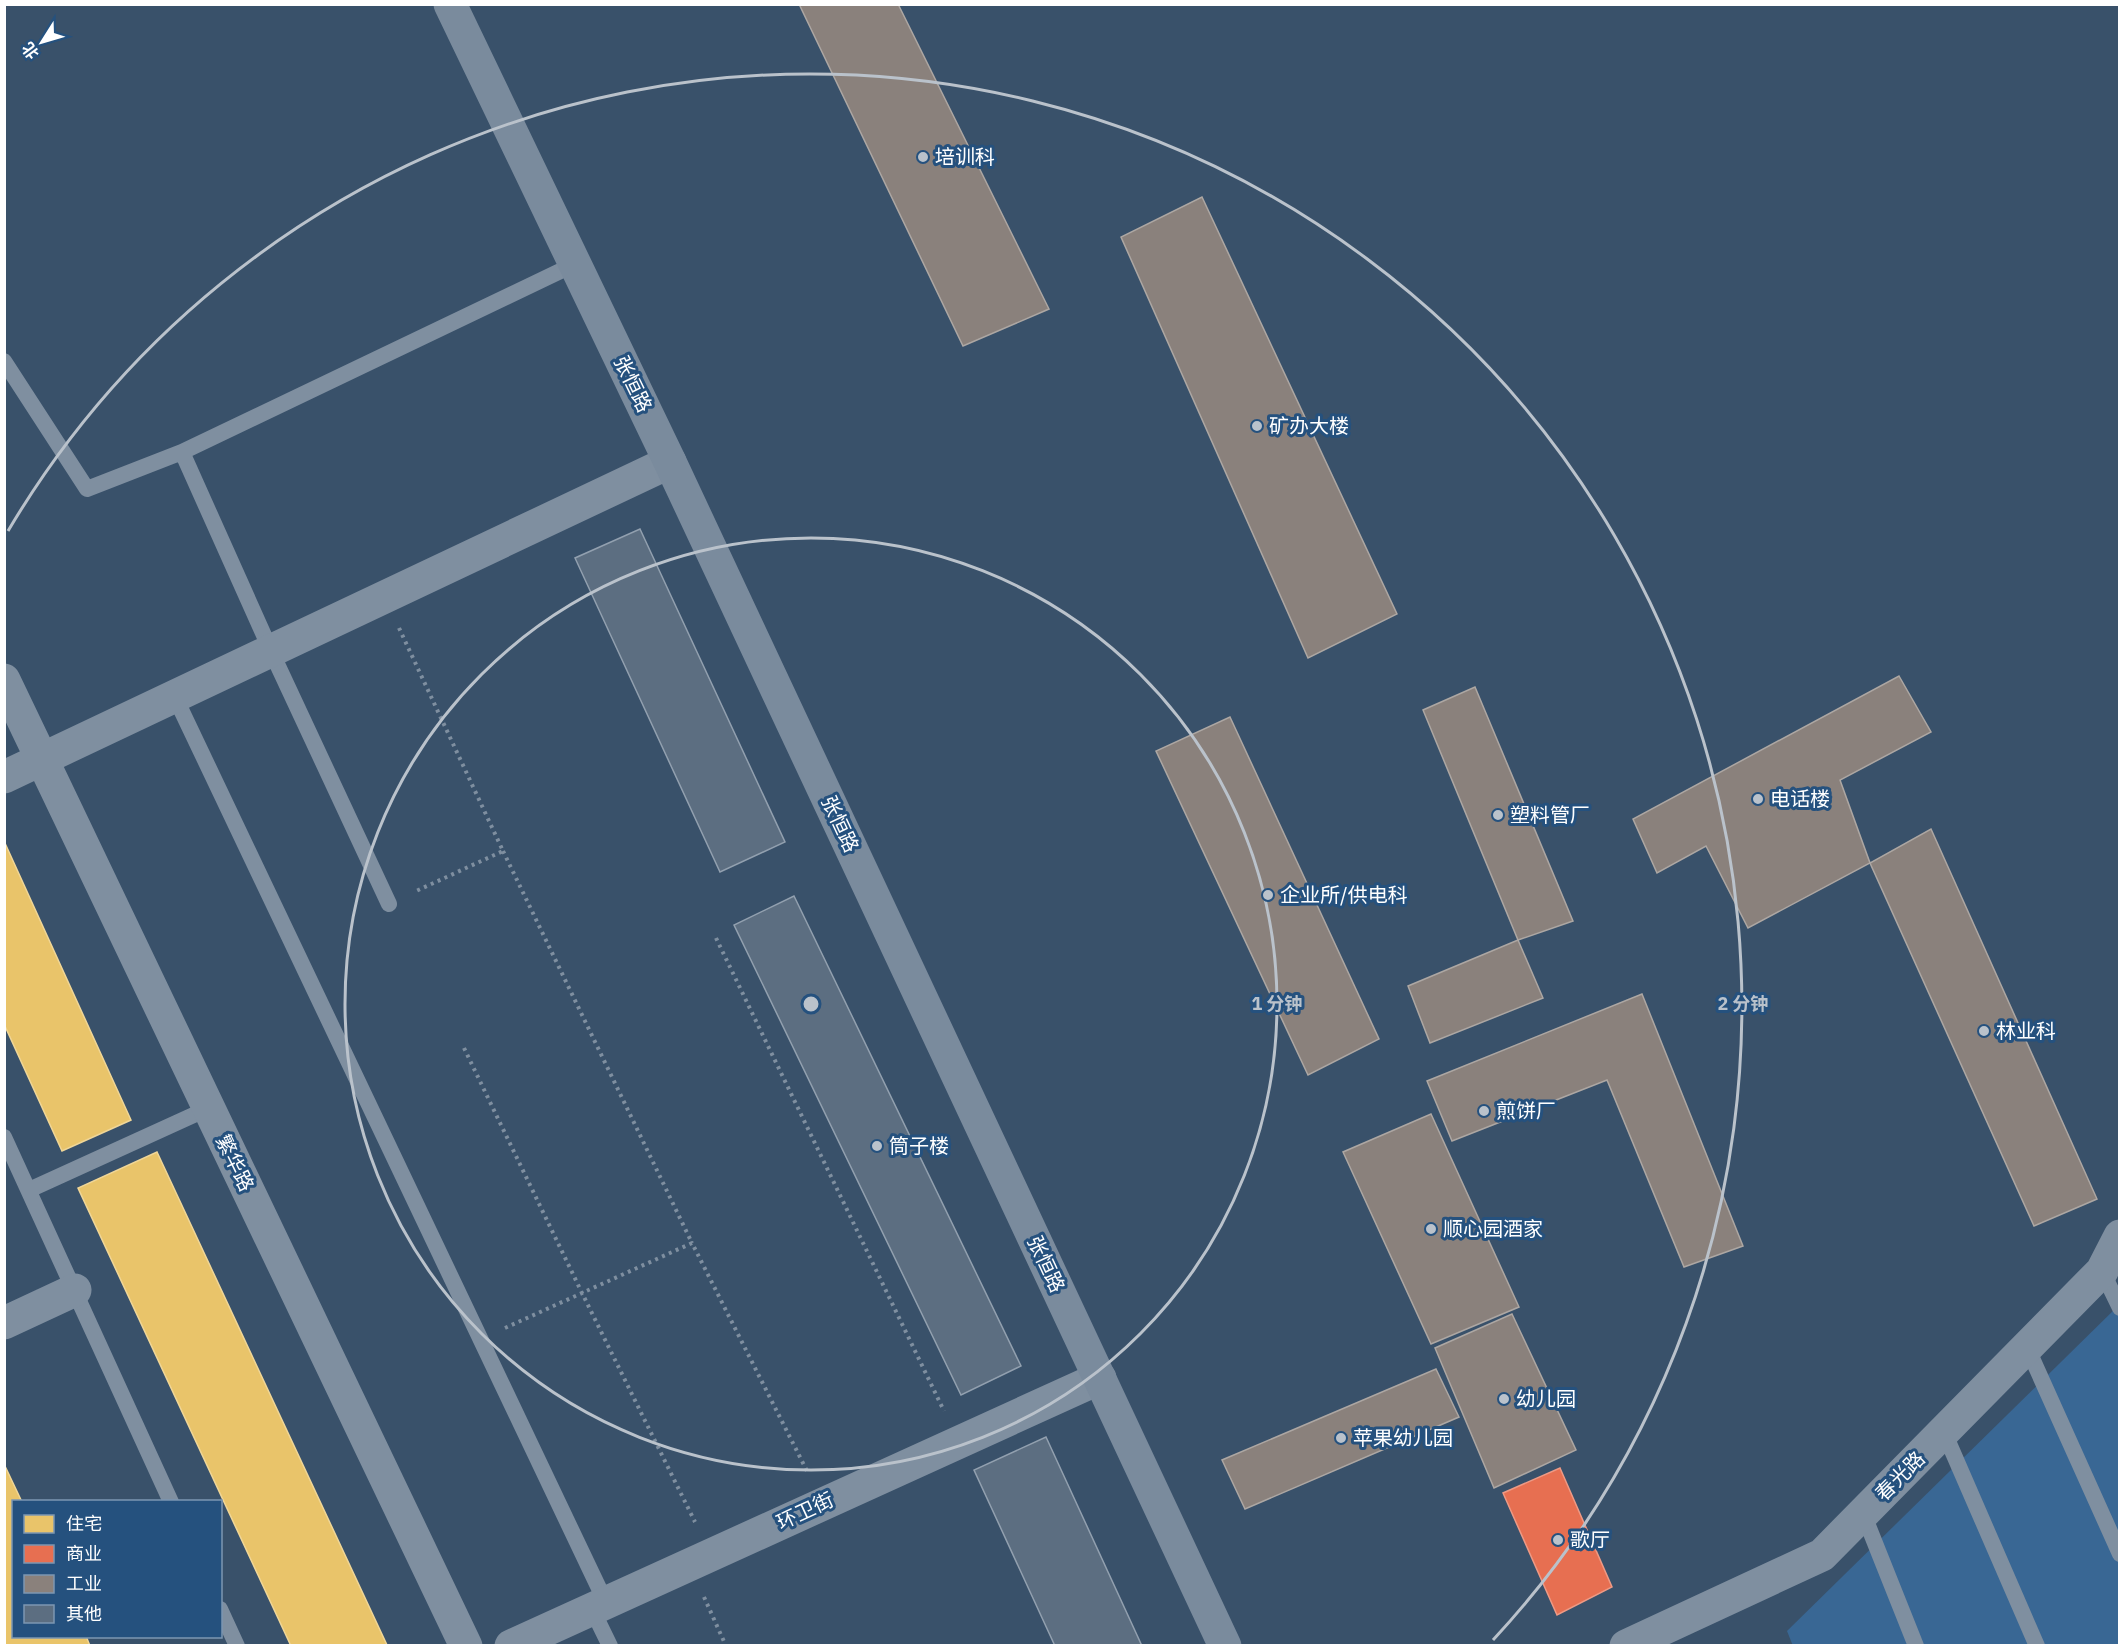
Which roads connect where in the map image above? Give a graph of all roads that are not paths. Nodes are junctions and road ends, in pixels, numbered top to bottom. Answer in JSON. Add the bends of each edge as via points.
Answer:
{"nodes":[{"id":1,"x":450,"y":4,"type":"edge"},
{"id":2,"x":575,"y":264,"type":"junction"},
{"id":3,"x":4,"y":361,"type":"edge"},
{"id":4,"x":182,"y":452,"type":"junction"},
{"id":5,"x":670,"y":462,"type":"junction"},
{"id":6,"x":271,"y":651,"type":"junction"},
{"id":7,"x":4,"y":680,"type":"edge"},
{"id":8,"x":175,"y":697,"type":"junction"},
{"id":9,"x":42,"y":760,"type":"junction"},
{"id":10,"x":4,"y":777,"type":"edge"},
{"id":11,"x":389,"y":904,"type":"road end"},
{"id":12,"x":208,"y":1108,"type":"junction"},
{"id":13,"x":4,"y":1137,"type":"edge"},
{"id":14,"x":28,"y":1190,"type":"junction"},
{"id":15,"x":2120,"y":1236,"type":"edge"},
{"id":16,"x":2102,"y":1271,"type":"junction"},
{"id":17,"x":75,"y":1290,"type":"junction"},
{"id":18,"x":2120,"y":1308,"type":"edge"},
{"id":19,"x":4,"y":1323,"type":"edge"},
{"id":20,"x":2027,"y":1347,"type":"junction"},
{"id":21,"x":1100,"y":1378,"type":"junction"},
{"id":22,"x":1944,"y":1432,"type":"junction"},
{"id":23,"x":170,"y":1500,"type":"edge"},
{"id":24,"x":1863,"y":1513,"type":"junction"},
{"id":25,"x":2120,"y":1554,"type":"edge"},
{"id":26,"x":599,"y":1606,"type":"junction"},
{"id":27,"x":222,"y":1613,"type":"edge"},
{"id":28,"x":237,"y":1646,"type":"edge"},
{"id":29,"x":466,"y":1646,"type":"edge"},
{"id":30,"x":511,"y":1646,"type":"edge"},
{"id":31,"x":610,"y":1646,"type":"edge"},
{"id":32,"x":1225,"y":1646,"type":"edge"},
{"id":33,"x":1626,"y":1646,"type":"edge"},
{"id":34,"x":1916,"y":1646,"type":"edge"},
{"id":35,"x":2037,"y":1646,"type":"edge"}],
"edges":[{"from":1,"to":2,"type":"main road","name":"张恒路"},
{"from":2,"to":4,"type":"lane"},
{"from":2,"to":5,"type":"main road","name":"张恒路"},
{"from":3,"to":4,"type":"lane","via":[[87,489]]},
{"from":4,"to":6,"type":"lane"},
{"from":5,"to":6,"type":"street"},
{"from":5,"to":21,"type":"main road","name":"张恒路"},
{"from":6,"to":8,"type":"street"},
{"from":6,"to":11,"type":"lane"},
{"from":7,"to":9,"type":"street","name":"繁华路"},
{"from":8,"to":9,"type":"street"},
{"from":8,"to":26,"type":"lane","via":[[480,1340]]},
{"from":9,"to":10,"type":"street"},
{"from":9,"to":12,"type":"street","name":"繁华路"},
{"from":12,"to":14,"type":"lane"},
{"from":12,"to":29,"type":"street","name":"繁华路"},
{"from":13,"to":14,"type":"lane"},
{"from":14,"to":17,"type":"lane"},
{"from":15,"to":16,"type":"street","name":"春光路"},
{"from":16,"to":18,"type":"lane"},
{"from":16,"to":20,"type":"street","name":"春光路"},
{"from":17,"to":19,"type":"street"},
{"from":17,"to":23,"type":"lane"},
{"from":20,"to":22,"type":"street","name":"春光路"},
{"from":20,"to":25,"type":"lane"},
{"from":21,"to":26,"type":"street","name":"环卫街"},
{"from":21,"to":32,"type":"main road","name":"张恒路"},
{"from":22,"to":24,"type":"street","name":"春光路"},
{"from":22,"to":35,"type":"lane"},
{"from":24,"to":33,"type":"street","name":"春光路","via":[[1822,1555]]},
{"from":24,"to":34,"type":"lane"},
{"from":26,"to":30,"type":"street","name":"环卫街"},
{"from":26,"to":31,"type":"lane"},
{"from":27,"to":28,"type":"lane"}]}
